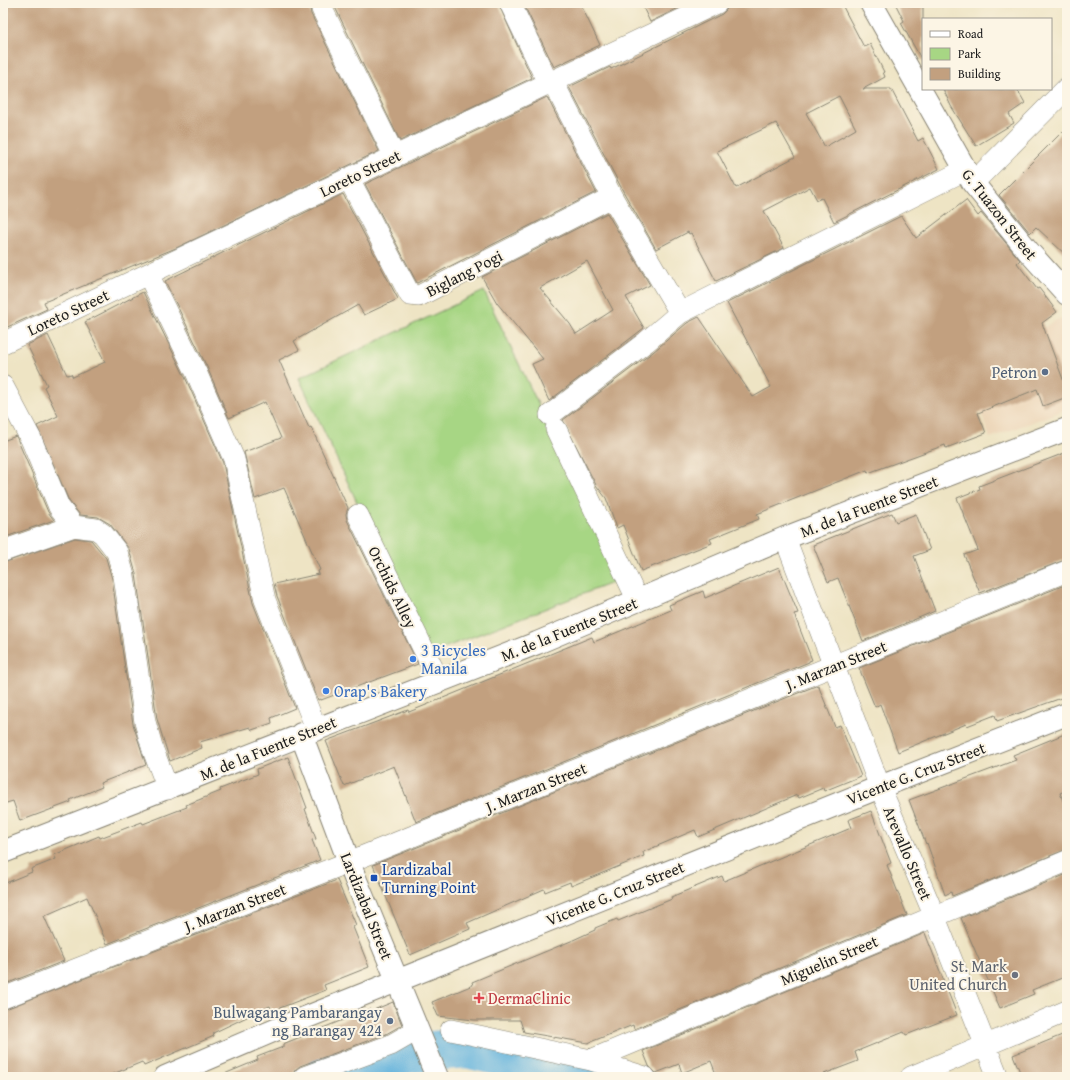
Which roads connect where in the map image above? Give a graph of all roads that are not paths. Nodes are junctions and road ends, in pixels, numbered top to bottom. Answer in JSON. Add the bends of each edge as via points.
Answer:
{"nodes":[{"id":1,"x":320,"y":3,"type":"edge"},
{"id":2,"x":510,"y":3,"type":"edge"},
{"id":3,"x":717,"y":3,"type":"edge"},
{"id":4,"x":871,"y":3,"type":"edge"},
{"id":5,"x":551,"y":84,"type":"junction"},
{"id":6,"x":1067,"y":88,"type":"edge"},
{"id":7,"x":395,"y":156,"type":"junction"},
{"id":8,"x":969,"y":177,"type":"junction"},
{"id":9,"x":349,"y":179,"type":"junction"},
{"id":10,"x":612,"y":197,"type":"junction"},
{"id":11,"x":148,"y":274,"type":"junction"},
{"id":12,"x":1067,"y":294,"type":"edge"},
{"id":13,"x":680,"y":312,"type":"junction"},
{"id":14,"x":3,"y":343,"type":"edge"},
{"id":15,"x":3,"y":386,"type":"edge"},
{"id":16,"x":1067,"y":429,"type":"edge"},
{"id":17,"x":358,"y":515,"type":"dead end"},
{"id":18,"x":74,"y":526,"type":"junction"},
{"id":19,"x":785,"y":538,"type":"junction"},
{"id":20,"x":3,"y":551,"type":"edge"},
{"id":21,"x":1067,"y":571,"type":"edge"},
{"id":22,"x":638,"y":601,"type":"junction"},
{"id":23,"x":833,"y":666,"type":"junction"},
{"id":24,"x":439,"y":681,"type":"junction"},
{"id":25,"x":1067,"y":714,"type":"edge"},
{"id":26,"x":309,"y":731,"type":"junction"},
{"id":27,"x":880,"y":787,"type":"junction"},
{"id":28,"x":168,"y":789,"type":"junction"},
{"id":29,"x":3,"y":852,"type":"edge"},
{"id":30,"x":1067,"y":861,"type":"edge"},
{"id":31,"x":349,"y":862,"type":"junction"},
{"id":32,"x":934,"y":915,"type":"junction"},
{"id":33,"x":397,"y":981,"type":"junction"},
{"id":34,"x":3,"y":998,"type":"edge"},
{"id":35,"x":1067,"y":1011,"type":"edge"},
{"id":36,"x":451,"y":1030,"type":"dead end"},
{"id":37,"x":419,"y":1034,"type":"junction"},
{"id":38,"x":985,"y":1046,"type":"junction"},
{"id":39,"x":591,"y":1060,"type":"junction"},
{"id":40,"x":436,"y":1074,"type":"edge"},
{"id":41,"x":165,"y":1077,"type":"edge"},
{"id":42,"x":304,"y":1077,"type":"edge"},
{"id":43,"x":646,"y":1077,"type":"edge"},
{"id":44,"x":911,"y":1077,"type":"edge"},
{"id":45,"x":998,"y":1077,"type":"edge"}],
"edges":[{"from":1,"to":7,"type":"street","via":[[348,66]]},
{"from":2,"to":5,"type":"street"},
{"from":3,"to":5,"type":"street","name":"Loreto Street"},
{"from":4,"to":8,"type":"street","name":"G. Tuazon Street"},
{"from":5,"to":7,"type":"street","name":"Loreto Street"},
{"from":5,"to":10,"type":"street"},
{"from":6,"to":8,"type":"street"},
{"from":7,"to":9,"type":"street","name":"Loreto Street"},
{"from":8,"to":12,"type":"street","name":"G. Tuazon Street","via":[[1029,252]]},
{"from":8,"to":13,"type":"street"},
{"from":9,"to":10,"type":"street","name":"Biglang Pogi","via":[[410,295],[419,296]]},
{"from":9,"to":11,"type":"street","name":"Loreto Street"},
{"from":10,"to":13,"type":"street"},
{"from":11,"to":14,"type":"street","name":"Loreto Street"},
{"from":11,"to":26,"type":"street","via":[[196,372],[234,459],[264,600]]},
{"from":13,"to":22,"type":"street","via":[[553,422]]},
{"from":15,"to":18,"type":"street","via":[[31,439],[59,507]]},
{"from":16,"to":19,"type":"street","name":"M. de la Fuente Street"},
{"from":17,"to":24,"type":"street","name":"Orchids Alley"},
{"from":18,"to":20,"type":"street"},
{"from":18,"to":28,"type":"street","via":[[96,529],[117,552],[124,576],[145,722]]},
{"from":19,"to":22,"type":"street","name":"M. de la Fuente Street"},
{"from":19,"to":23,"type":"street","name":"Arevallo Street"},
{"from":21,"to":23,"type":"street","name":"J. Marzan Street"},
{"from":22,"to":24,"type":"street","name":"M. de la Fuente Street"},
{"from":23,"to":27,"type":"street","name":"Arevallo Street"},
{"from":23,"to":31,"type":"street","name":"J. Marzan Street"},
{"from":24,"to":26,"type":"street","name":"M. de la Fuente Street"},
{"from":25,"to":27,"type":"street","name":"Vicente G. Cruz Street"},
{"from":26,"to":28,"type":"street","name":"M. de la Fuente Street"},
{"from":26,"to":31,"type":"street","name":"Lardizabal Street"},
{"from":27,"to":32,"type":"street","name":"Arevallo Street"},
{"from":27,"to":33,"type":"street","name":"Vicente G. Cruz Street"},
{"from":28,"to":29,"type":"street","name":"M. de la Fuente Street"},
{"from":30,"to":32,"type":"street","name":"Miguelin Street"},
{"from":31,"to":33,"type":"street","name":"Lardizabal Street"},
{"from":31,"to":34,"type":"street","name":"J. Marzan Street"},
{"from":32,"to":38,"type":"street","name":"Arevallo Street"},
{"from":32,"to":39,"type":"street","name":"Miguelin Street"},
{"from":33,"to":37,"type":"street","name":"Lardizabal Street"},
{"from":33,"to":41,"type":"street","name":"Vicente G. Cruz Street"},
{"from":35,"to":38,"type":"street"},
{"from":36,"to":39,"type":"street"},
{"from":37,"to":40,"type":"street","name":"Lardizabal Street"},
{"from":37,"to":42,"type":"street"},
{"from":38,"to":44,"type":"street"},
{"from":38,"to":45,"type":"street","name":"Arevallo Street"},
{"from":39,"to":43,"type":"street"}]}
